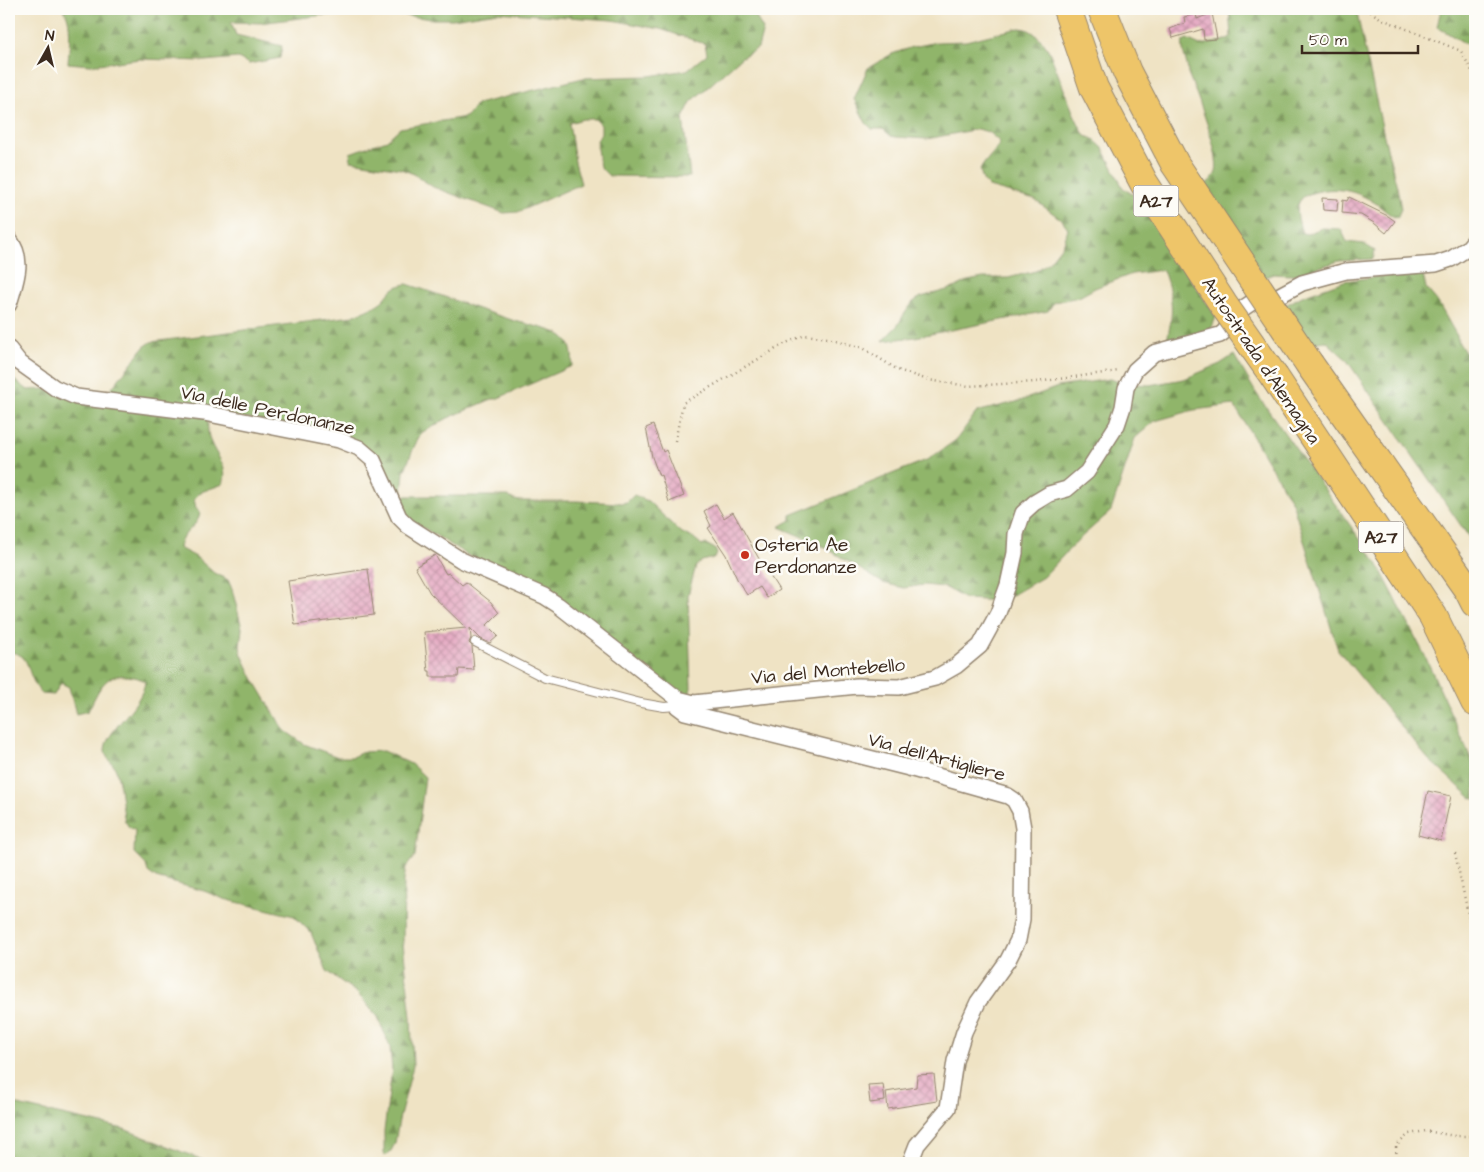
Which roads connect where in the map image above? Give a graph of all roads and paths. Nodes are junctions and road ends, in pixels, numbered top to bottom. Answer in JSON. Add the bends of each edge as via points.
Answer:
{"nodes":[{"id":1,"x":1067,"y":9,"type":"edge"},
{"id":2,"x":1102,"y":9,"type":"edge"},
{"id":3,"x":1366,"y":9,"type":"edge"},
{"id":4,"x":1475,"y":77,"type":"edge"},
{"id":5,"x":9,"y":238,"type":"edge"},
{"id":6,"x":1475,"y":240,"type":"edge"},
{"id":7,"x":9,"y":304,"type":"edge"},
{"id":8,"x":9,"y":349,"type":"edge"},
{"id":9,"x":14,"y":363,"type":"edge"},
{"id":10,"x":1135,"y":370,"type":"junction"},
{"id":11,"x":676,"y":441,"type":"dead end"},
{"id":12,"x":1475,"y":603,"type":"edge"},
{"id":13,"x":475,"y":642,"type":"dead end"},
{"id":14,"x":1475,"y":702,"type":"edge"},
{"id":15,"x":677,"y":703,"type":"junction"},
{"id":16,"x":1455,"y":853,"type":"dead end"},
{"id":17,"x":1475,"y":946,"type":"edge"},
{"id":18,"x":1475,"y":1136,"type":"edge"},
{"id":19,"x":910,"y":1163,"type":"edge"},
{"id":20,"x":1397,"y":1163,"type":"edge"}],
"edges":[{"from":1,"to":14,"type":"highway","name":"Autostrada d'Alemagna","number":"A27","bridge":true,"via":[[1094,88],[1144,183],[1433,616]]},
{"from":2,"to":12,"type":"highway","name":"Autostrada d'Alemagna","number":"A27","bridge":true,"via":[[1127,72],[1175,164]]},
{"from":3,"to":4,"type":"path","via":[[1382,19],[1461,51]]},
{"from":5,"to":7,"type":"street","via":[[18,255],[16,280]]},
{"from":6,"to":10,"type":"street","name":"Via del Montebello","via":[[1451,259],[1436,264],[1346,270],[1302,283],[1278,296],[1260,298],[1233,315],[1220,336],[1154,353]]},
{"from":8,"to":9,"type":"street","name":"Via delle Perdonanze"},
{"from":9,"to":15,"type":"street","name":"Via delle Perdonanze","via":[[55,388],[76,396],[204,413],[339,440],[359,448],[373,460],[399,517],[408,526],[460,560],[558,605]]},
{"from":10,"to":11,"type":"path","via":[[969,386],[928,380],[898,370],[863,348],[805,335],[683,403]]},
{"from":10,"to":15,"type":"street","name":"Via del Montebello","via":[[1126,388],[1117,425],[1087,472],[1067,489],[1049,494],[1023,513],[1016,534],[1008,585],[998,613],[980,646],[956,666],[935,678],[898,686],[857,686],[694,704]]},
{"from":13,"to":15,"type":"lane","via":[[545,678],[641,703],[664,706]]},
{"from":15,"to":19,"type":"street","name":"Via dell'Artigliere","via":[[685,712],[1008,796],[1020,811],[1023,828],[1022,919],[1018,940],[978,1002],[964,1032],[955,1061],[948,1108],[917,1145]]},
{"from":16,"to":17,"type":"path"},
{"from":18,"to":20,"type":"path","via":[[1426,1131],[1409,1134],[1396,1146]]}]}
